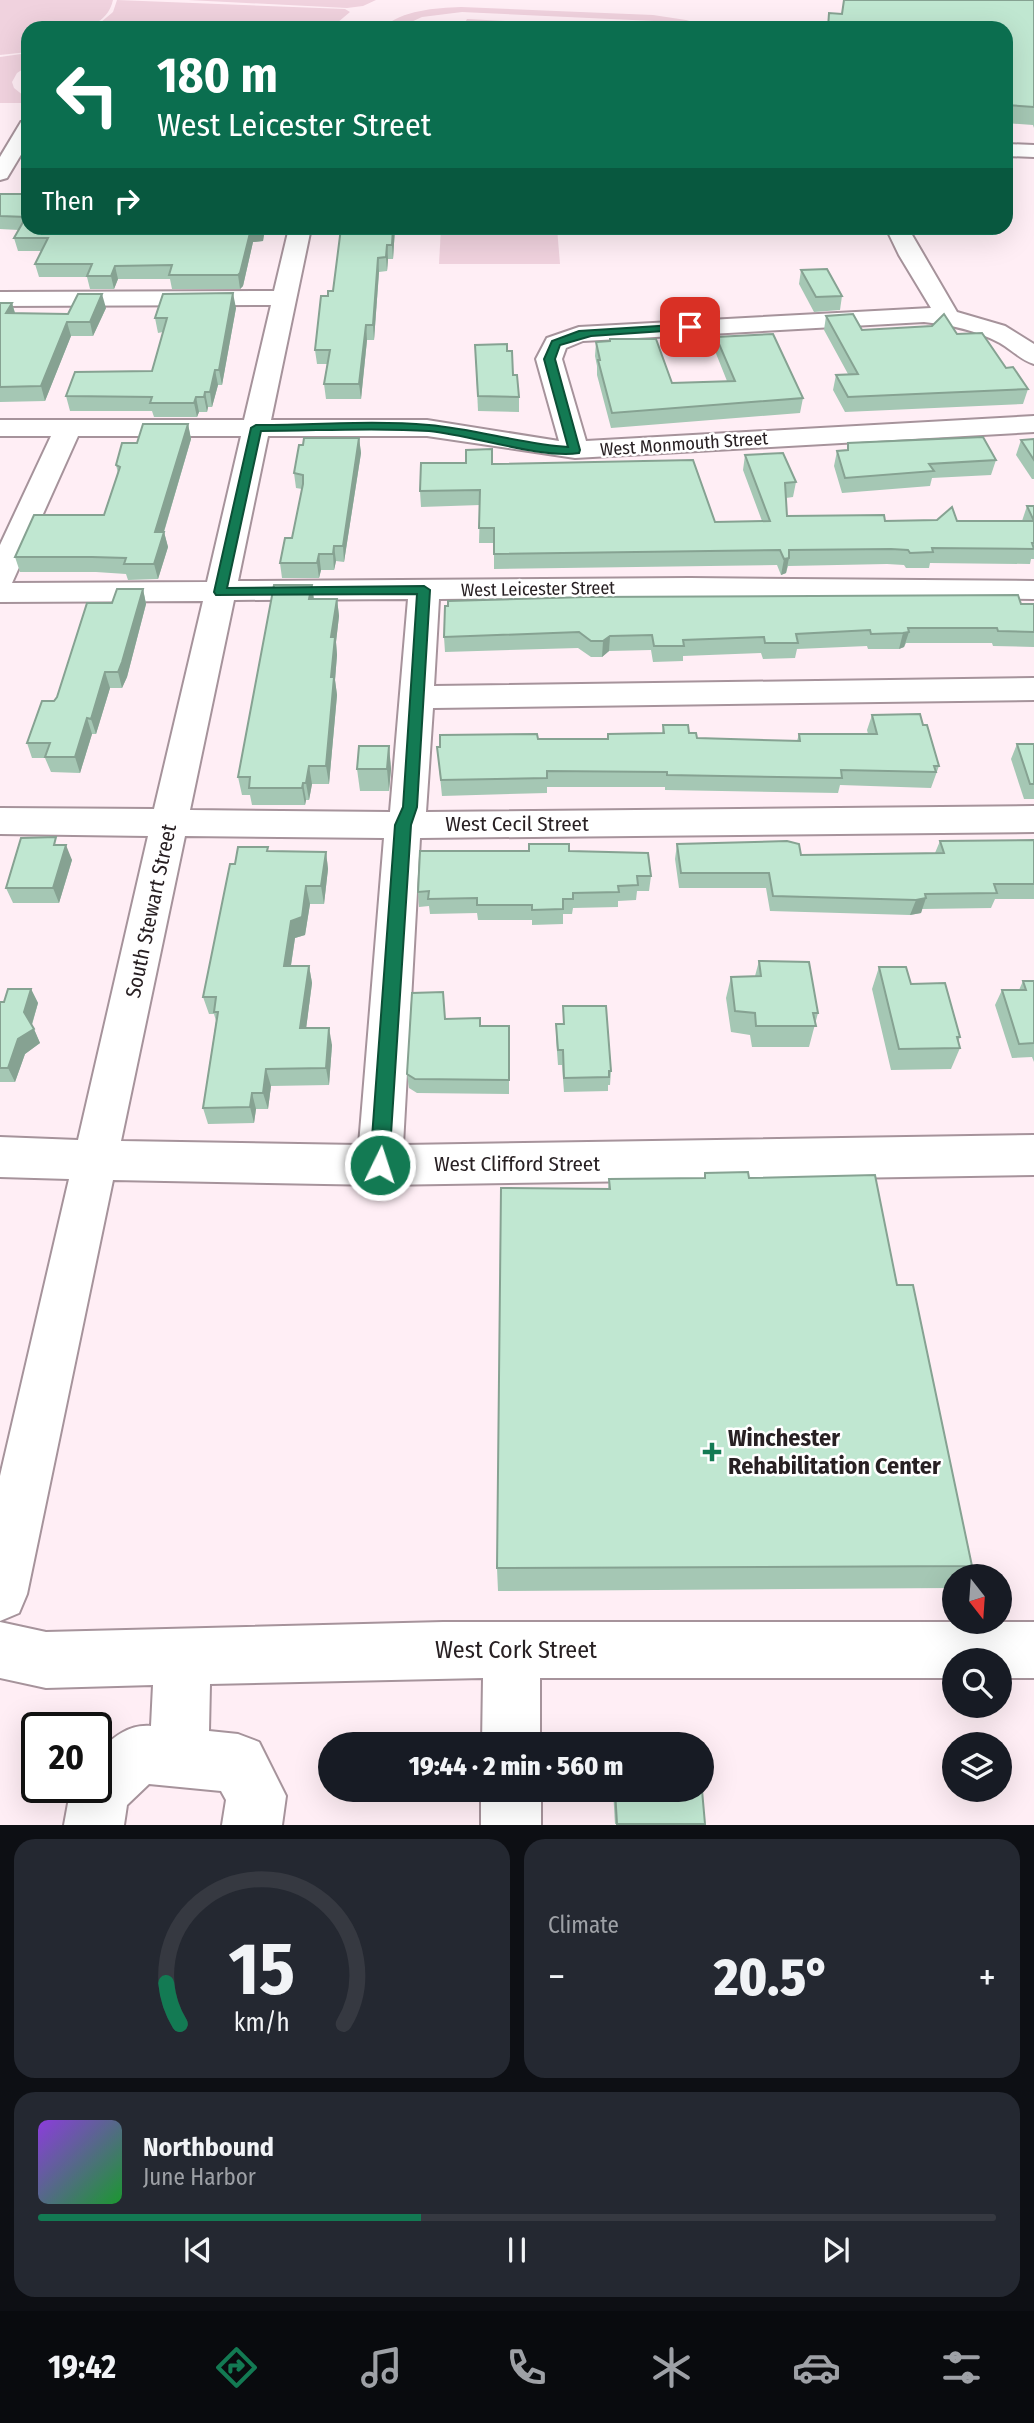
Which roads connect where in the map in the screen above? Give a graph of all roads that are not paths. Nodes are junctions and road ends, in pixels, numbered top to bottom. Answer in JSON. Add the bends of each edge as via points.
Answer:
{"nodes":[{"id":1,"x":21,"y":125,"type":"edge"},
{"id":2,"x":1013,"y":150,"type":"edge"},
{"id":3,"x":1034,"y":151,"type":"edge"},
{"id":4,"x":0,"y":174,"type":"edge"},
{"id":5,"x":298,"y":235,"type":"edge"},
{"id":6,"x":900,"y":235,"type":"edge"},
{"id":7,"x":284,"y":298,"type":"junction"},
{"id":8,"x":0,"y":299,"type":"edge"},
{"id":9,"x":948,"y":317,"type":"junction"},
{"id":10,"x":1034,"y":356,"type":"edge"},
{"id":11,"x":1034,"y":424,"type":"edge"},
{"id":12,"x":0,"y":428,"type":"edge"},
{"id":13,"x":68,"y":428,"type":"junction"},
{"id":14,"x":256,"y":428,"type":"junction"},
{"id":15,"x":575,"y":450,"type":"junction"},
{"id":16,"x":0,"y":578,"type":"edge"},
{"id":17,"x":424,"y":590,"type":"junction"},
{"id":18,"x":1034,"y":590,"type":"edge"},
{"id":19,"x":220,"y":592,"type":"junction"},
{"id":20,"x":0,"y":593,"type":"edge"},
{"id":21,"x":1034,"y":689,"type":"edge"},
{"id":22,"x":417,"y":697,"type":"junction"},
{"id":23,"x":1034,"y":819,"type":"edge"},
{"id":24,"x":171,"y":820,"type":"junction"},
{"id":25,"x":0,"y":821,"type":"edge"},
{"id":26,"x":403,"y":825,"type":"junction"},
{"id":27,"x":1034,"y":1155,"type":"edge"},
{"id":28,"x":0,"y":1157,"type":"edge"},
{"id":29,"x":96,"y":1159,"type":"junction"},
{"id":30,"x":380,"y":1165,"type":"junction"},
{"id":31,"x":0,"y":1594,"type":"edge"},
{"id":32,"x":0,"y":1650,"type":"edge"},
{"id":33,"x":512,"y":1650,"type":"junction"},
{"id":34,"x":1034,"y":1650,"type":"edge"},
{"id":35,"x":183,"y":1657,"type":"junction"},
{"id":36,"x":511,"y":1732,"type":"edge"},
{"id":37,"x":179,"y":1757,"type":"junction"},
{"id":38,"x":511,"y":1802,"type":"edge"},
{"id":39,"x":94,"y":1825,"type":"edge"},
{"id":40,"x":252,"y":1825,"type":"edge"},
{"id":41,"x":511,"y":1825,"type":"edge"}],
"edges":[{"from":1,"to":4,"type":"street"},
{"from":2,"to":3,"type":"street"},
{"from":5,"to":7,"type":"street","name":"South Stewart Street"},
{"from":6,"to":9,"type":"street"},
{"from":7,"to":8,"type":"street"},
{"from":7,"to":14,"type":"street","name":"South Stewart Street"},
{"from":9,"to":10,"type":"street","via":[[990,328]]},
{"from":9,"to":15,"type":"street","via":[[715,325],[591,332],[565,338],[556,343],[549,359]]},
{"from":11,"to":15,"type":"street","name":"West Monmouth Street"},
{"from":12,"to":13,"type":"street","name":"West Monmouth Street"},
{"from":13,"to":14,"type":"street","name":"West Monmouth Street"},
{"from":13,"to":16,"type":"street"},
{"from":14,"to":15,"type":"street","name":"West Monmouth Street","via":[[427,428],[544,449]]},
{"from":14,"to":19,"type":"street","name":"South Stewart Street"},
{"from":17,"to":18,"type":"street","name":"West Leicester Street"},
{"from":17,"to":19,"type":"street","name":"West Leicester Street"},
{"from":17,"to":22,"type":"street"},
{"from":19,"to":20,"type":"street","name":"West Leicester Street"},
{"from":19,"to":24,"type":"street","name":"South Stewart Street"},
{"from":21,"to":22,"type":"street"},
{"from":22,"to":26,"type":"street","via":[[410,807]]},
{"from":23,"to":26,"type":"street","name":"West Cecil Street"},
{"from":24,"to":25,"type":"street","name":"West Cecil Street"},
{"from":24,"to":26,"type":"street","name":"West Cecil Street"},
{"from":24,"to":29,"type":"street","name":"South Stewart Street"},
{"from":26,"to":30,"type":"street"},
{"from":27,"to":30,"type":"street","name":"West Clifford Street"},
{"from":28,"to":29,"type":"street","name":"West Clifford Street"},
{"from":29,"to":30,"type":"street","name":"West Clifford Street"},
{"from":29,"to":31,"type":"street","name":"South Stewart Street"},
{"from":32,"to":35,"type":"street","name":"West Cork Street","via":[[46,1660]]},
{"from":33,"to":34,"type":"street","name":"West Cork Street"},
{"from":33,"to":35,"type":"street","name":"West Cork Street"},
{"from":33,"to":36,"type":"street"},
{"from":35,"to":37,"type":"street"},
{"from":37,"to":39,"type":"street","via":[[139,1754],[99,1790]]},
{"from":37,"to":40,"type":"street","via":[[239,1763],[256,1796]]},
{"from":38,"to":41,"type":"street"}]}
